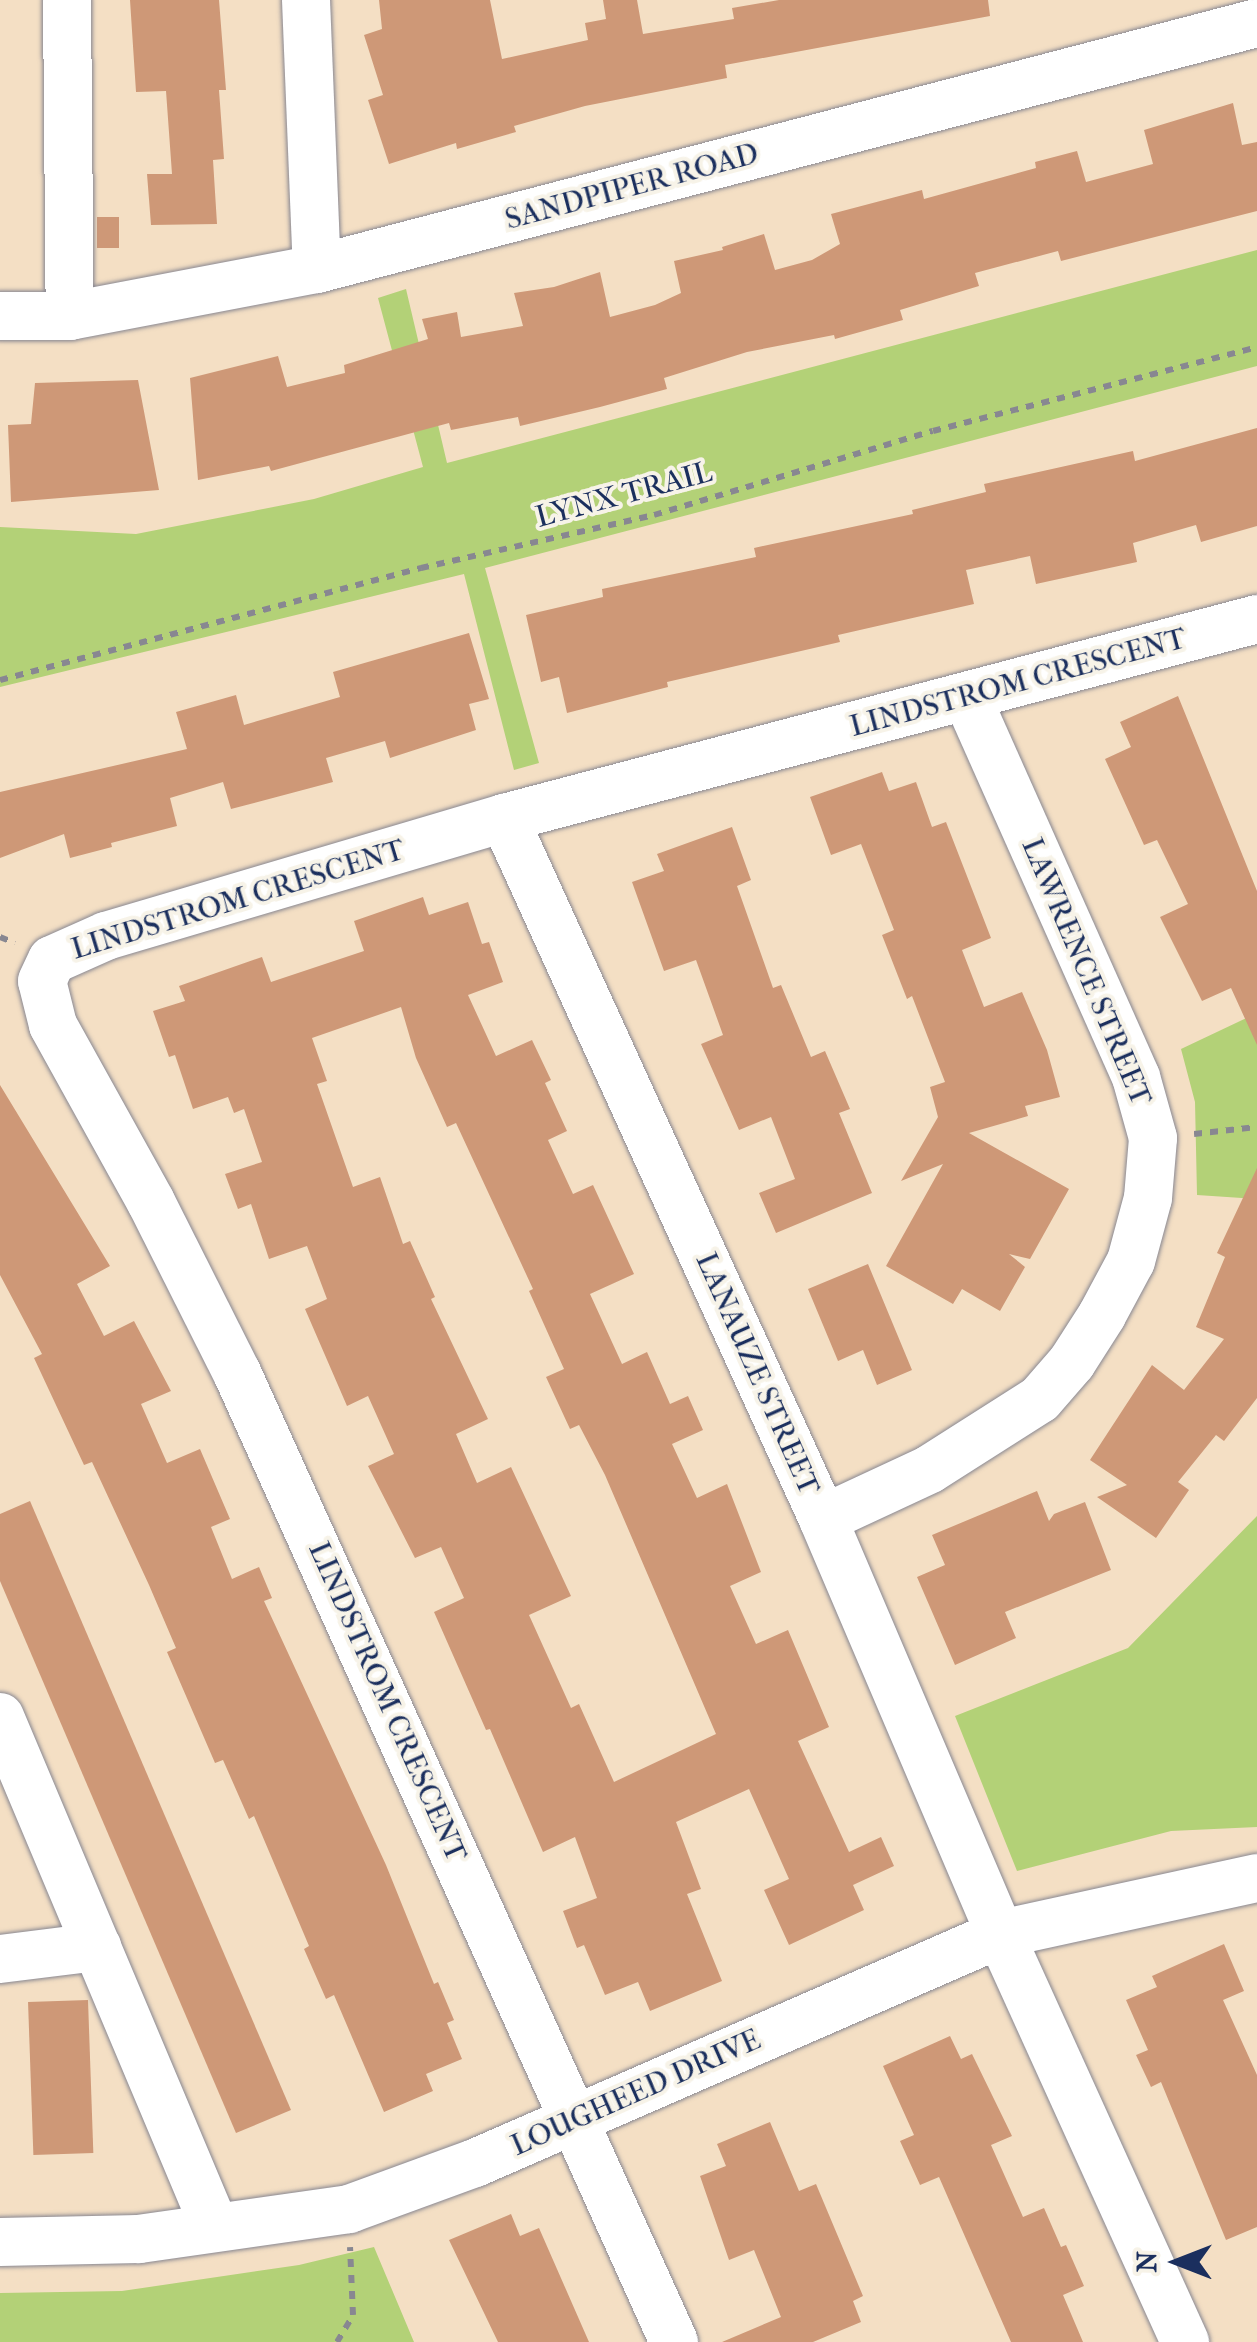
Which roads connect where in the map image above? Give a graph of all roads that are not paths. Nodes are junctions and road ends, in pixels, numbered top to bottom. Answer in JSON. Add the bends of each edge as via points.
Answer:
{"nodes":[{"id":1,"x":67,"y":0,"type":"edge"},
{"id":2,"x":307,"y":0,"type":"edge"},
{"id":3,"x":1257,"y":23,"type":"edge"},
{"id":4,"x":317,"y":269,"type":"junction"},
{"id":5,"x":0,"y":316,"type":"edge"},
{"id":6,"x":70,"y":316,"type":"junction"},
{"id":7,"x":1257,"y":618,"type":"edge"},
{"id":8,"x":967,"y":698,"type":"junction"},
{"id":9,"x":504,"y":818,"type":"junction"},
{"id":10,"x":823,"y":1519,"type":"junction"},
{"id":11,"x":0,"y":1717,"type":"edge"},
{"id":12,"x":1257,"y":1878,"type":"edge"},
{"id":13,"x":1000,"y":1934,"type":"junction"},
{"id":14,"x":97,"y":1947,"type":"junction"},
{"id":15,"x":0,"y":1959,"type":"edge"},
{"id":16,"x":576,"y":2119,"type":"junction"},
{"id":17,"x":215,"y":2228,"type":"junction"},
{"id":18,"x":0,"y":2242,"type":"edge"},
{"id":19,"x":674,"y":2342,"type":"edge"},
{"id":20,"x":1185,"y":2342,"type":"edge"}],
"edges":[{"from":1,"to":6,"type":"street"},
{"from":2,"to":4,"type":"street"},
{"from":3,"to":4,"type":"street","name":"SANDPIPER ROAD"},
{"from":4,"to":6,"type":"street","name":"SANDPIPER ROAD"},
{"from":5,"to":6,"type":"street","name":"SANDPIPER ROAD"},
{"from":7,"to":8,"type":"street","name":"LINDSTROM CRESCENT"},
{"from":8,"to":9,"type":"street","name":"LINDSTROM CRESCENT"},
{"from":8,"to":10,"type":"street","name":"LAWRENCE STREET","via":[[1136,1077],[1153,1138],[1148,1198],[1131,1262],[1082,1346],[1040,1399],[930,1469]]},
{"from":9,"to":10,"type":"street","name":"LANAUZE STREET"},
{"from":9,"to":16,"type":"street","name":"LINDSTROM CRESCENT","via":[[71,948],[52,960],[42,981],[53,1026],[237,1373]]},
{"from":10,"to":13,"type":"street","name":"LANAUZE STREET"},
{"from":11,"to":14,"type":"street"},
{"from":12,"to":13,"type":"street","name":"LOUGHEED DRIVE"},
{"from":13,"to":16,"type":"street","name":"LOUGHEED DRIVE"},
{"from":13,"to":20,"type":"street","name":"LANAUZE STREET"},
{"from":14,"to":15,"type":"street"},
{"from":14,"to":17,"type":"street"},
{"from":16,"to":17,"type":"street","name":"LOUGHEED DRIVE","via":[[349,2209]]},
{"from":16,"to":19,"type":"street"},
{"from":17,"to":18,"type":"street","name":"LOUGHEED DRIVE","via":[[139,2239]]}]}
